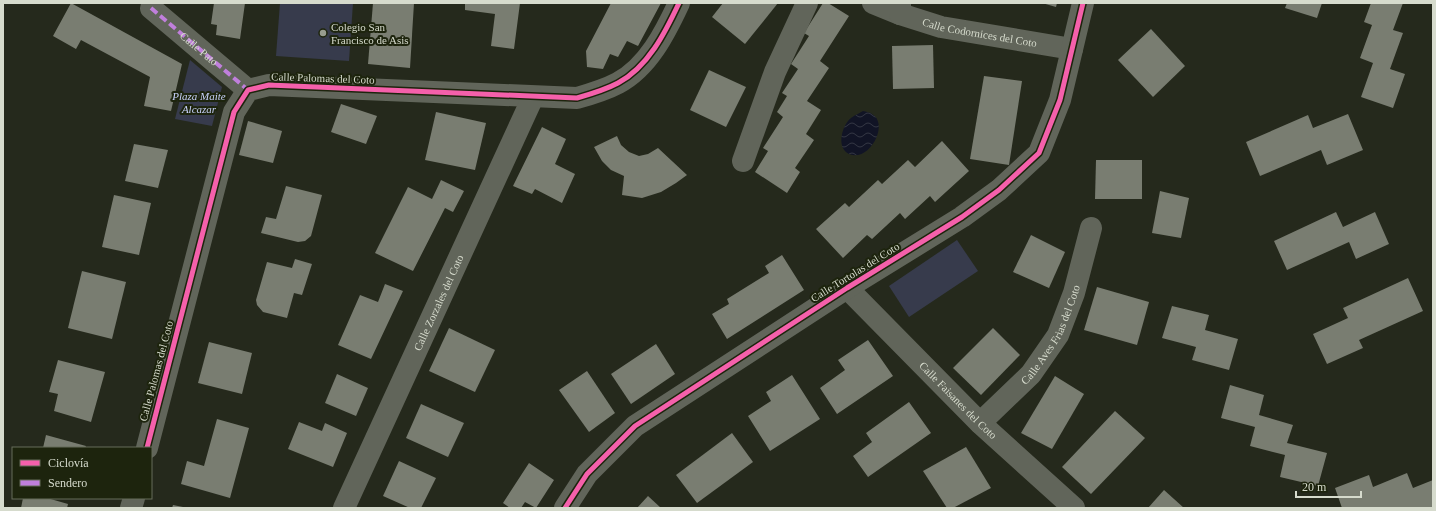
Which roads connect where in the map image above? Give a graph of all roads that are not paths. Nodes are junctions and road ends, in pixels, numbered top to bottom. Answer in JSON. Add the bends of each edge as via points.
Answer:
{"nodes":[{"id":1,"x":679,"y":3,"type":"edge"},
{"id":2,"x":807,"y":3,"type":"edge"},
{"id":3,"x":873,"y":3,"type":"edge"},
{"id":4,"x":1083,"y":3,"type":"edge"},
{"id":5,"x":150,"y":8,"type":"dead end"},
{"id":6,"x":900,"y":9,"type":"edge"},
{"id":7,"x":1072,"y":49,"type":"junction"},
{"id":8,"x":248,"y":90,"type":"junction"},
{"id":9,"x":533,"y":97,"type":"junction"},
{"id":10,"x":743,"y":161,"type":"dead end"},
{"id":11,"x":1091,"y":228,"type":"dead end"},
{"id":12,"x":847,"y":288,"type":"junction"},
{"id":13,"x":980,"y":423,"type":"junction"},
{"id":14,"x":147,"y":447,"type":"edge"},
{"id":15,"x":344,"y":508,"type":"edge"},
{"id":16,"x":565,"y":508,"type":"edge"},
{"id":17,"x":1074,"y":508,"type":"edge"}],
"edges":[{"from":1,"to":9,"type":"street","name":"Calle Palomas del Coto","via":[[652,52],[638,68],[618,83],[577,98]]},
{"from":2,"to":10,"type":"street","via":[[775,72]]},
{"from":3,"to":6,"type":"street","name":"Calle Codornices del Coto"},
{"from":4,"to":7,"type":"street","name":"Calle Tortolas del Coto"},
{"from":5,"to":8,"type":"street","name":"Calle Pato"},
{"from":6,"to":7,"type":"street","name":"Calle Codornices del Coto","via":[[940,28]]},
{"from":7,"to":12,"type":"street","name":"Calle Tortolas del Coto","via":[[1060,100],[1039,153],[999,190]]},
{"from":8,"to":9,"type":"street","name":"Calle Palomas del Coto","via":[[269,85]]},
{"from":8,"to":14,"type":"street","name":"Calle Palomas del Coto","via":[[234,112]]},
{"from":9,"to":15,"type":"street","name":"Calle Zorzales del Coto"},
{"from":11,"to":13,"type":"street","name":"Calle Aves Frias del Coto","via":[[1074,293],[1058,334],[1031,374]]},
{"from":12,"to":13,"type":"street","name":"Calle Faisanes del Coto"},
{"from":12,"to":16,"type":"street","name":"Calle Tortolas del Coto","via":[[635,426],[587,474]]},
{"from":13,"to":17,"type":"street","name":"Calle Faisanes del Coto"}]}
